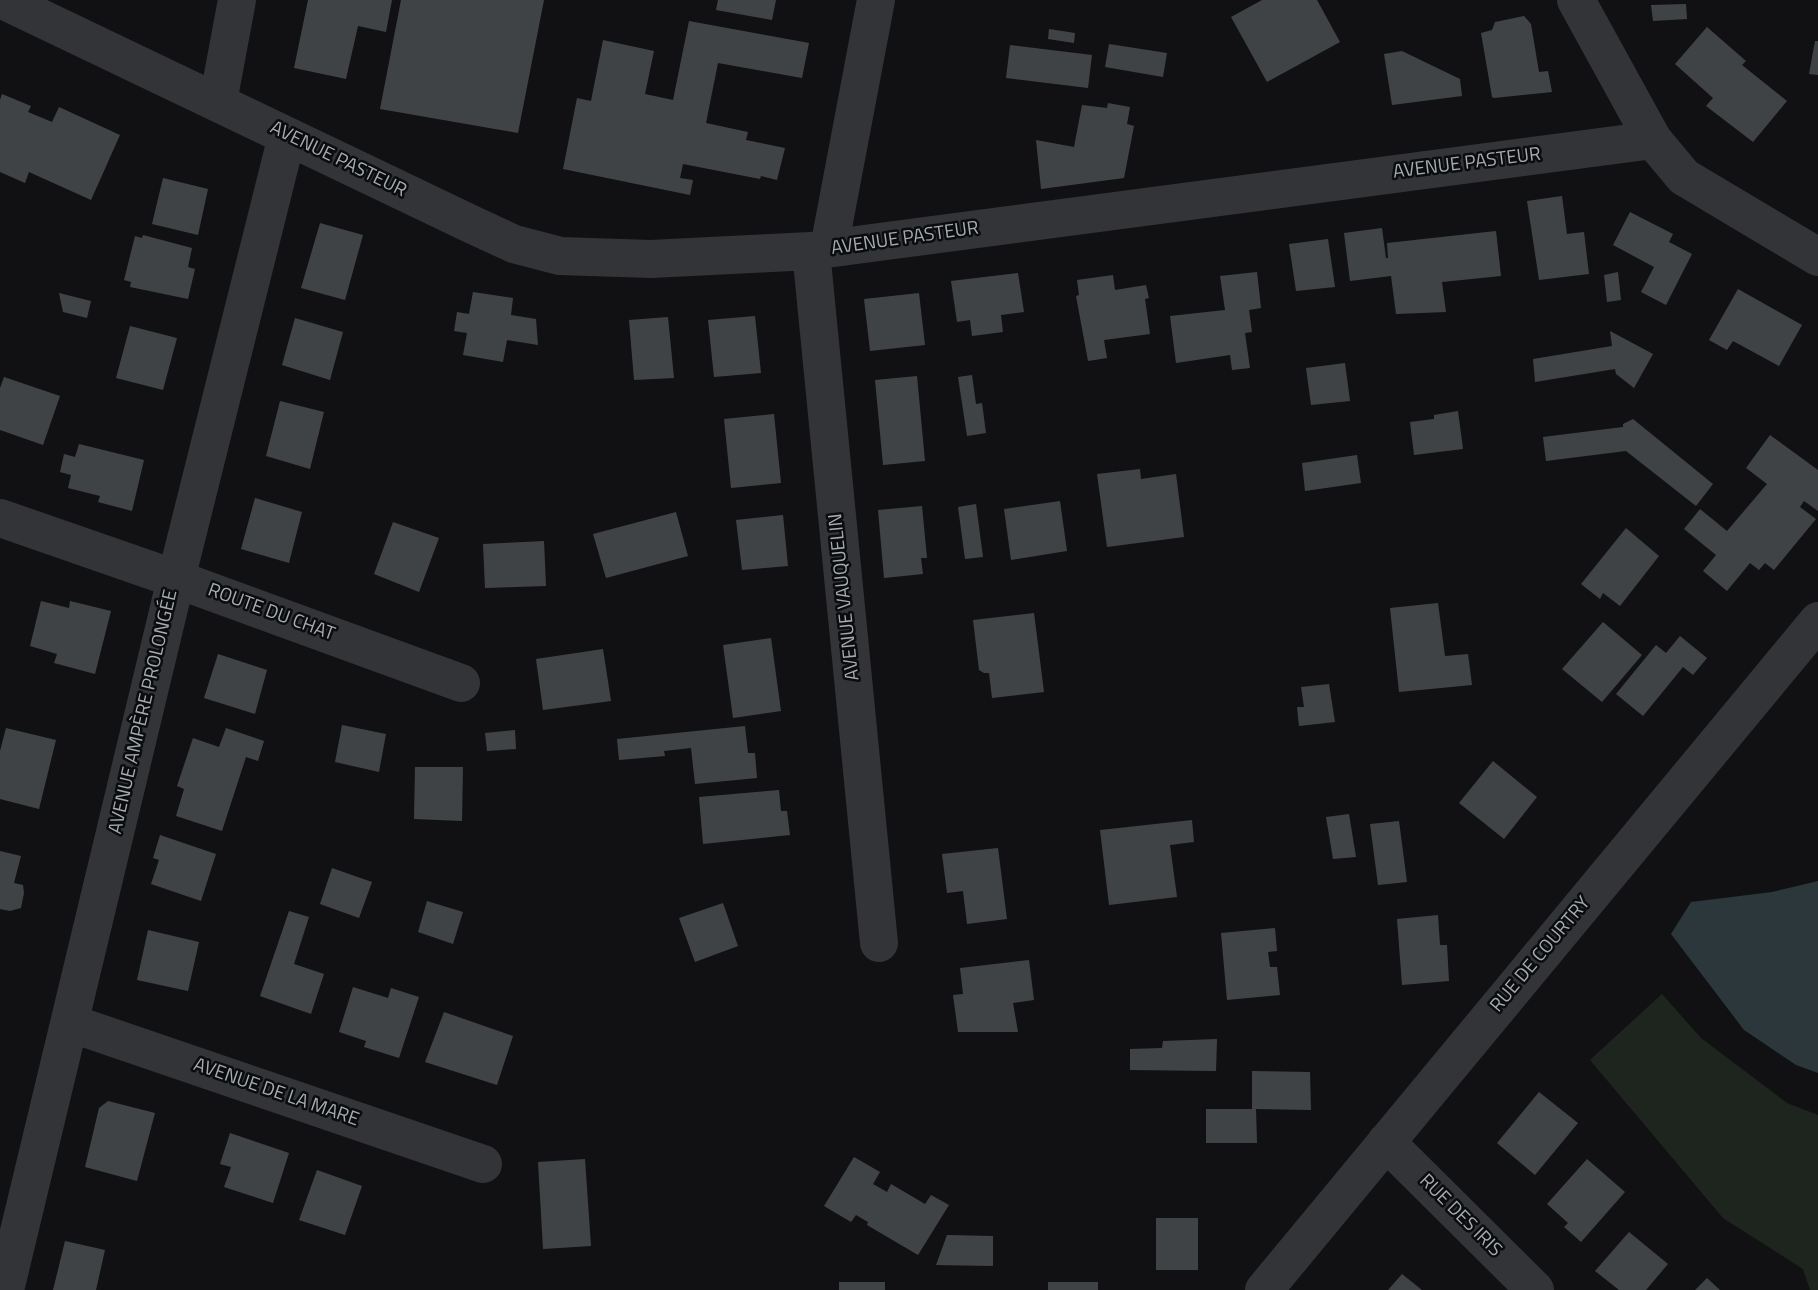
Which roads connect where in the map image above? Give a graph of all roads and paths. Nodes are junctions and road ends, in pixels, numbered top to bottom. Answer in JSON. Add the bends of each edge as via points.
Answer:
{"nodes":[{"id":1,"x":3,"y":0,"type":"edge"},
{"id":2,"x":237,"y":0,"type":"edge"},
{"id":3,"x":876,"y":0,"type":"edge"},
{"id":4,"x":1576,"y":0,"type":"edge"},
{"id":5,"x":218,"y":102,"type":"junction"},
{"id":6,"x":288,"y":136,"type":"junction"},
{"id":7,"x":1653,"y":140,"type":"junction"},
{"id":8,"x":820,"y":250,"type":"junction"},
{"id":9,"x":1818,"y":257,"type":"edge"},
{"id":10,"x":0,"y":518,"type":"edge"},
{"id":11,"x":176,"y":579,"type":"junction"},
{"id":12,"x":1818,"y":621,"type":"edge"},
{"id":13,"x":461,"y":683,"type":"dead end"},
{"id":14,"x":879,"y":943,"type":"dead end"},
{"id":15,"x":70,"y":1023,"type":"junction"},
{"id":16,"x":1386,"y":1142,"type":"junction"},
{"id":17,"x":482,"y":1164,"type":"dead end"},
{"id":18,"x":5,"y":1290,"type":"edge"},
{"id":19,"x":1264,"y":1290,"type":"edge"},
{"id":20,"x":1535,"y":1290,"type":"edge"}],
"edges":[{"from":1,"to":5,"type":"street","name":"AVENUE PASTEUR"},
{"from":2,"to":5,"type":"street"},
{"from":3,"to":8,"type":"street","name":"AVENUE VAUQUELIN"},
{"from":4,"to":7,"type":"street"},
{"from":5,"to":6,"type":"street","name":"AVENUE PASTEUR"},
{"from":6,"to":8,"type":"street","name":"AVENUE PASTEUR","via":[[514,244],[560,256],[651,259]]},
{"from":6,"to":11,"type":"street","name":"AVENUE AMPÈRE PROLONGÉE"},
{"from":7,"to":8,"type":"street","name":"AVENUE PASTEUR"},
{"from":7,"to":9,"type":"street","via":[[1684,177]]},
{"from":8,"to":14,"type":"street","name":"AVENUE VAUQUELIN"},
{"from":10,"to":11,"type":"street","name":"ROUTE DU CHAT"},
{"from":11,"to":13,"type":"street","name":"ROUTE DU CHAT"},
{"from":11,"to":15,"type":"street","name":"AVENUE AMPÈRE PROLONGÉE"},
{"from":12,"to":16,"type":"street","name":"RUE DE COURTRY"},
{"from":15,"to":17,"type":"street","name":"AVENUE DE LA MARE"},
{"from":15,"to":18,"type":"street","name":"AVENUE AMPÈRE PROLONGÉE"},
{"from":16,"to":19,"type":"street","name":"RUE DE COURTRY"},
{"from":16,"to":20,"type":"street","name":"RUE DES IRIS"}]}
